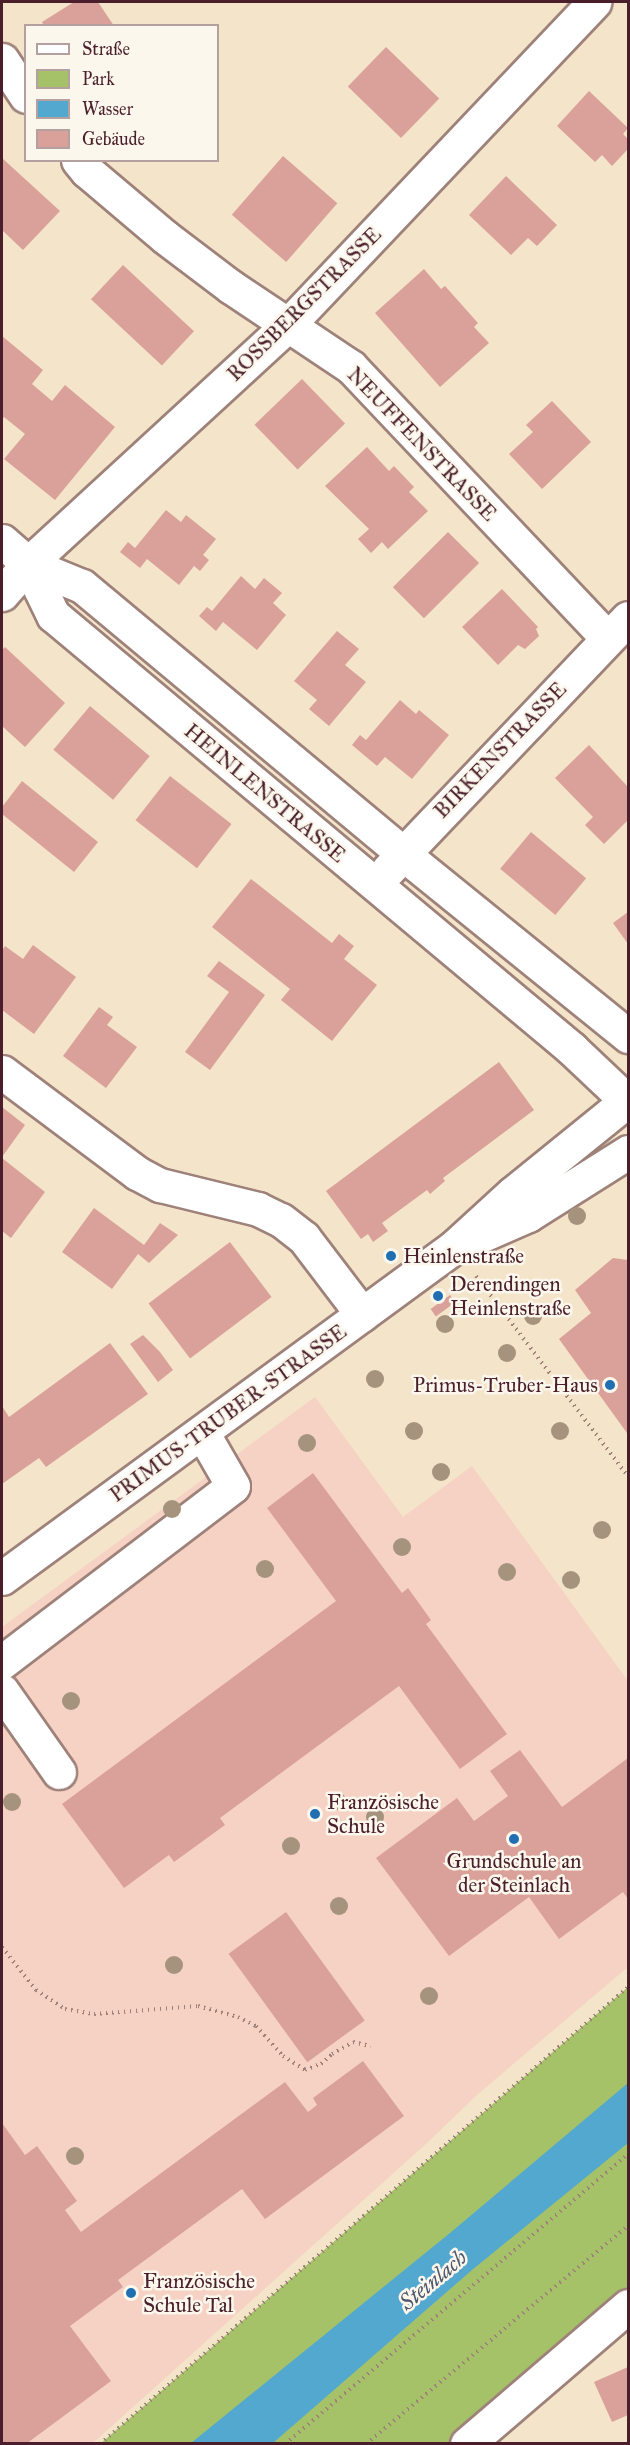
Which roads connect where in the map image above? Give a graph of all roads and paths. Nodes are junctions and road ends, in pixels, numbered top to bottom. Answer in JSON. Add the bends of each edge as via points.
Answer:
{"nodes":[{"id":1,"x":594,"y":2,"type":"edge"},
{"id":2,"x":2,"y":60,"type":"edge"},
{"id":3,"x":24,"y":93,"type":"edge"},
{"id":4,"x":80,"y":162,"type":"edge"},
{"id":5,"x":288,"y":325,"type":"junction"},
{"id":6,"x":2,"y":541,"type":"edge"},
{"id":7,"x":28,"y":564,"type":"junction"},
{"id":8,"x":2,"y":594,"type":"edge"},
{"id":9,"x":618,"y":628,"type":"edge"},
{"id":10,"x":402,"y":853,"type":"junction"},
{"id":11,"x":376,"y":885,"type":"junction"},
{"id":12,"x":628,"y":1036,"type":"edge"},
{"id":13,"x":2,"y":1072,"type":"edge"},
{"id":14,"x":628,"y":1101,"type":"edge"},
{"id":15,"x":628,"y":1152,"type":"edge"},
{"id":16,"x":454,"y":1247,"type":"junction"},
{"id":17,"x":362,"y":1314,"type":"junction"},
{"id":18,"x":202,"y":1432,"type":"junction"},
{"id":19,"x":628,"y":1476,"type":"edge"},
{"id":20,"x":2,"y":1578,"type":"edge"},
{"id":21,"x":2,"y":1662,"type":"edge"},
{"id":22,"x":2,"y":1691,"type":"edge"},
{"id":23,"x":59,"y":1772,"type":"dead end"},
{"id":24,"x":2,"y":1940,"type":"edge"},
{"id":25,"x":2,"y":1948,"type":"edge"},
{"id":26,"x":628,"y":1988,"type":"edge"},
{"id":27,"x":371,"y":2046,"type":"dead end"},
{"id":28,"x":628,"y":2154,"type":"edge"},
{"id":29,"x":628,"y":2226,"type":"edge"},
{"id":30,"x":628,"y":2306,"type":"edge"},
{"id":31,"x":100,"y":2444,"type":"edge"},
{"id":32,"x":285,"y":2444,"type":"edge"},
{"id":33,"x":366,"y":2444,"type":"edge"},
{"id":34,"x":467,"y":2444,"type":"edge"}],
"edges":[{"from":1,"to":5,"type":"street","name":"ROSSBERGSTRASSE"},
{"from":2,"to":3,"type":"street"},
{"from":4,"to":5,"type":"street","name":"NEUFFENSTRASSE","via":[[165,237]]},
{"from":5,"to":7,"type":"street","name":"ROSSBERGSTRASSE"},
{"from":5,"to":9,"type":"street","name":"NEUFFENSTRASSE","via":[[351,367]]},
{"from":6,"to":7,"type":"street","name":"HEINLENSTRASSE"},
{"from":7,"to":8,"type":"street","name":"ROSSBERGSTRASSE"},
{"from":7,"to":10,"type":"street","name":"HEINLENSTRASSE","via":[[82,586]]},
{"from":7,"to":11,"type":"street","name":"HEINLENSTRASSE","via":[[52,615]]},
{"from":9,"to":10,"type":"street","name":"BIRKENSTRASSE"},
{"from":10,"to":11,"type":"street","name":"BIRKENSTRASSE"},
{"from":10,"to":12,"type":"street","name":"HEINLENSTRASSE"},
{"from":11,"to":14,"type":"street","name":"HEINLENSTRASSE","via":[[572,1049]]},
{"from":13,"to":17,"type":"street","via":[[137,1173],[160,1185],[258,1209],[281,1220],[304,1238]]},
{"from":14,"to":16,"type":"street","name":"PRIMUS-TRUBER-STRASSE","via":[[513,1193]]},
{"from":15,"to":16,"type":"street","name":"PRIMUS-TRUBER-STRASSE","via":[[528,1215]]},
{"from":16,"to":17,"type":"street","name":"PRIMUS-TRUBER-STRASSE"},
{"from":16,"to":19,"type":"path"},
{"from":17,"to":18,"type":"street","name":"PRIMUS-TRUBER-STRASSE"},
{"from":18,"to":20,"type":"street","name":"PRIMUS-TRUBER-STRASSE"},
{"from":18,"to":21,"type":"street","via":[[233,1486]]},
{"from":22,"to":23,"type":"street"},
{"from":24,"to":25,"type":"path"},
{"from":25,"to":27,"type":"path","via":[[36,1990],[65,2009],[94,2014],[198,2006],[256,2026],[283,2056],[305,2070],[353,2042]]},
{"from":26,"to":31,"type":"path"},
{"from":28,"to":32,"type":"path"},
{"from":29,"to":33,"type":"path"},
{"from":30,"to":34,"type":"street"}]}
